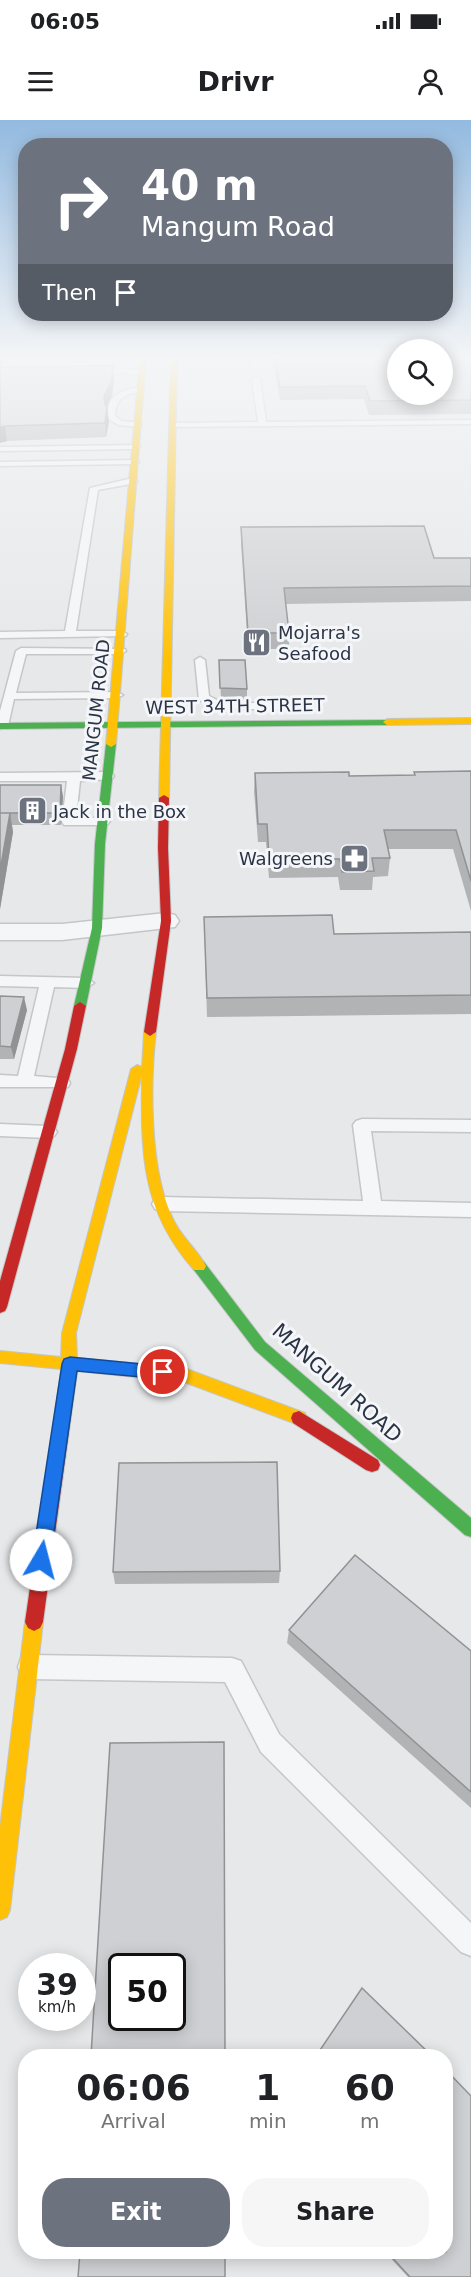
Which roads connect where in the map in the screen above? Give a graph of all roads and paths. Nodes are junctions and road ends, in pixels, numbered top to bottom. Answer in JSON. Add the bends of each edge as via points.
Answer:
{"nodes":[{"id":1,"x":135,"y":458,"type":"edge"},
{"id":2,"x":158,"y":458,"type":"edge"},
{"id":3,"x":135,"y":462,"type":"junction"},
{"id":4,"x":0,"y":464,"type":"edge"},
{"id":5,"x":133,"y":481,"type":"junction"},
{"id":6,"x":122,"y":634,"type":"junction"},
{"id":7,"x":0,"y":635,"type":"edge"},
{"id":8,"x":69,"y":635,"type":"junction"},
{"id":9,"x":121,"y":651,"type":"junction"},
{"id":10,"x":200,"y":660,"type":"dead end"},
{"id":11,"x":117,"y":695,"type":"junction"},
{"id":12,"x":9,"y":696,"type":"junction"},
{"id":13,"x":283,"y":706,"type":"dead end"},
{"id":14,"x":471,"y":721,"type":"edge"},
{"id":15,"x":114,"y":725,"type":"junction"},
{"id":16,"x":166,"y":725,"type":"junction"},
{"id":17,"x":1,"y":726,"type":"edge"},
{"id":18,"x":183,"y":742,"type":"dead end"},
{"id":19,"x":160,"y":743,"type":"junction"},
{"id":20,"x":108,"y":776,"type":"junction"},
{"id":21,"x":0,"y":777,"type":"edge"},
{"id":22,"x":74,"y":777,"type":"junction"},
{"id":23,"x":102,"y":821,"type":"junction"},
{"id":24,"x":166,"y":921,"type":"junction"},
{"id":25,"x":97,"y":928,"type":"junction"},
{"id":26,"x":0,"y":932,"type":"edge"},
{"id":27,"x":0,"y":981,"type":"edge"},
{"id":28,"x":48,"y":982,"type":"junction"},
{"id":29,"x":86,"y":982,"type":"junction"},
{"id":30,"x":148,"y":1048,"type":"junction"},
{"id":31,"x":0,"y":1081,"type":"edge"},
{"id":32,"x":25,"y":1081,"type":"junction"},
{"id":33,"x":62,"y":1083,"type":"junction"},
{"id":34,"x":471,"y":1126,"type":"edge"},
{"id":35,"x":0,"y":1131,"type":"edge"},
{"id":36,"x":48,"y":1132,"type":"junction"},
{"id":37,"x":161,"y":1204,"type":"junction"},
{"id":38,"x":374,"y":1209,"type":"junction"},
{"id":39,"x":471,"y":1210,"type":"edge"},
{"id":40,"x":4,"y":1276,"type":"edge"},
{"id":41,"x":0,"y":1307,"type":"edge"},
{"id":42,"x":0,"y":1357,"type":"edge"},
{"id":43,"x":70,"y":1364,"type":"junction"},
{"id":44,"x":471,"y":1530,"type":"edge"},
{"id":45,"x":30,"y":1667,"type":"junction"},
{"id":46,"x":0,"y":1910,"type":"edge"},
{"id":47,"x":471,"y":1942,"type":"edge"}],
"edges":[{"from":1,"to":3,"type":"main road","name":"MANGUM ROAD"},
{"from":2,"to":16,"type":"main road","name":"MANGUM ROAD","via":[[165,581]]},
{"from":3,"to":4,"type":"lane"},
{"from":3,"to":5,"type":"main road","name":"MANGUM ROAD"},
{"from":5,"to":6,"type":"main road","name":"MANGUM ROAD","via":[[131,581]]},
{"from":5,"to":8,"type":"lane","via":[[94,488]]},
{"from":6,"to":8,"type":"lane"},
{"from":6,"to":9,"type":"main road","name":"MANGUM ROAD"},
{"from":7,"to":8,"type":"lane"},
{"from":9,"to":11,"type":"main road","name":"MANGUM ROAD"},
{"from":9,"to":12,"type":"lane","via":[[21,651]]},
{"from":10,"to":13,"type":"lane","via":[[203,698],[221,706]]},
{"from":11,"to":12,"type":"lane"},
{"from":11,"to":15,"type":"main road","name":"MANGUM ROAD"},
{"from":12,"to":17,"type":"lane"},
{"from":14,"to":16,"type":"main road","name":"WEST 34TH STREET"},
{"from":15,"to":16,"type":"main road","name":"WEST 34TH STREET"},
{"from":15,"to":17,"type":"main road","name":"WEST 34TH STREET"},
{"from":15,"to":20,"type":"main road","name":"MANGUM ROAD"},
{"from":16,"to":19,"type":"main road","name":"MANGUM ROAD"},
{"from":18,"to":19,"type":"main road","name":"WEST 34TH STREET"},
{"from":19,"to":24,"type":"main road","name":"MANGUM ROAD"},
{"from":20,"to":22,"type":"lane"},
{"from":20,"to":23,"type":"main road","name":"MANGUM ROAD"},
{"from":21,"to":22,"type":"lane"},
{"from":22,"to":23,"type":"lane","via":[[69,822]]},
{"from":23,"to":25,"type":"main road","name":"MANGUM ROAD"},
{"from":24,"to":25,"type":"street"},
{"from":24,"to":30,"type":"main road","name":"MANGUM ROAD"},
{"from":25,"to":26,"type":"street"},
{"from":25,"to":29,"type":"main road","name":"MANGUM ROAD"},
{"from":27,"to":28,"type":"lane"},
{"from":28,"to":29,"type":"lane"},
{"from":28,"to":32,"type":"lane","via":[[28,1031]]},
{"from":29,"to":33,"type":"main road","name":"MANGUM ROAD"},
{"from":30,"to":37,"type":"main road","name":"MANGUM ROAD","via":[[150,1157]]},
{"from":30,"to":43,"type":"main road","name":"MANGUM ROAD","via":[[136,1070],[69,1333]]},
{"from":31,"to":32,"type":"lane"},
{"from":32,"to":33,"type":"lane"},
{"from":33,"to":36,"type":"main road","name":"MANGUM ROAD"},
{"from":34,"to":38,"type":"lane","via":[[362,1125]]},
{"from":35,"to":36,"type":"lane"},
{"from":36,"to":40,"type":"main road","name":"MANGUM ROAD"},
{"from":37,"to":38,"type":"lane"},
{"from":37,"to":44,"type":"main road","name":"MANGUM ROAD","via":[[173,1233],[260,1346]]},
{"from":38,"to":39,"type":"lane"},
{"from":40,"to":41,"type":"main road","name":"MANGUM ROAD"},
{"from":42,"to":43,"type":"main road","name":"MANGUM ROAD"},
{"from":43,"to":44,"type":"main road","name":"MANGUM ROAD","via":[[184,1375],[303,1420]]},
{"from":43,"to":45,"type":"main road","via":[[41,1560]]},
{"from":45,"to":46,"type":"main road"},
{"from":45,"to":47,"type":"lane","via":[[232,1670],[270,1743]]}]}
